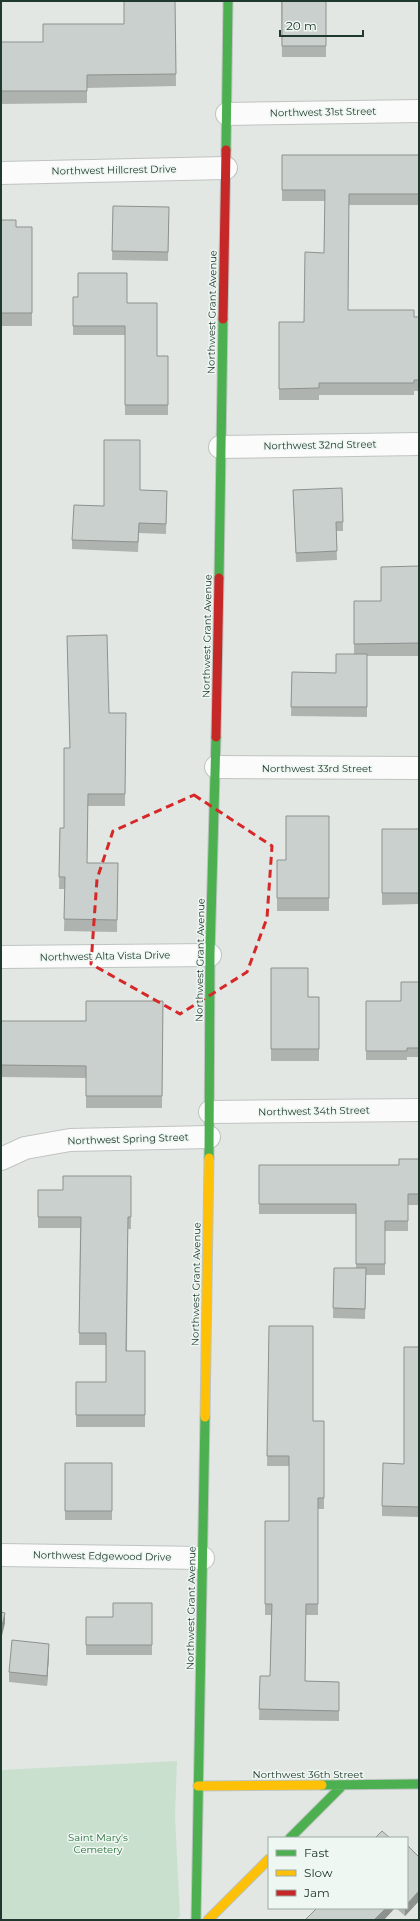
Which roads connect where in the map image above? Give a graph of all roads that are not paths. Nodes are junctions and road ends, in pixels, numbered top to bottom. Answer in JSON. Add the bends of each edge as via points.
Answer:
{"nodes":[{"id":1,"x":228,"y":1,"type":"edge"},
{"id":2,"x":419,"y":111,"type":"edge"},
{"id":3,"x":226,"y":114,"type":"junction"},
{"id":4,"x":226,"y":168,"type":"junction"},
{"id":5,"x":1,"y":173,"type":"edge"},
{"id":6,"x":419,"y":444,"type":"edge"},
{"id":7,"x":220,"y":447,"type":"junction"},
{"id":8,"x":216,"y":767,"type":"junction"},
{"id":9,"x":419,"y":768,"type":"edge"},
{"id":10,"x":210,"y":955,"type":"junction"},
{"id":11,"x":1,"y":957,"type":"edge"},
{"id":12,"x":419,"y":1110,"type":"edge"},
{"id":13,"x":210,"y":1112,"type":"junction"},
{"id":14,"x":210,"y":1137,"type":"junction"},
{"id":15,"x":1,"y":1159,"type":"edge"},
{"id":16,"x":1,"y":1555,"type":"edge"},
{"id":17,"x":203,"y":1558,"type":"junction"},
{"id":18,"x":419,"y":1784,"type":"edge"},
{"id":19,"x":198,"y":1786,"type":"junction"},
{"id":20,"x":342,"y":1786,"type":"junction"},
{"id":21,"x":291,"y":1837,"type":"edge"},
{"id":22,"x":268,"y":1860,"type":"edge"},
{"id":23,"x":196,"y":1920,"type":"edge"},
{"id":24,"x":208,"y":1920,"type":"edge"}],
"edges":[{"from":1,"to":3,"type":"street","name":"Northwest Grant Avenue"},
{"from":2,"to":3,"type":"street","name":"Northwest 31st Street"},
{"from":3,"to":4,"type":"street","name":"Northwest Grant Avenue"},
{"from":4,"to":5,"type":"street","name":"Northwest Hillcrest Drive"},
{"from":4,"to":7,"type":"street","name":"Northwest Grant Avenue"},
{"from":6,"to":7,"type":"street","name":"Northwest 32nd Street"},
{"from":7,"to":8,"type":"street","name":"Northwest Grant Avenue"},
{"from":8,"to":9,"type":"street","name":"Northwest 33rd Street"},
{"from":8,"to":10,"type":"street","name":"Northwest Grant Avenue"},
{"from":10,"to":11,"type":"street","name":"Northwest Alta Vista Drive"},
{"from":10,"to":13,"type":"street","name":"Northwest Grant Avenue"},
{"from":12,"to":13,"type":"street","name":"Northwest 34th Street"},
{"from":13,"to":14,"type":"street","name":"Northwest Grant Avenue"},
{"from":14,"to":15,"type":"street","name":"Northwest Spring Street","via":[[70,1140],[25,1148]]},
{"from":14,"to":17,"type":"street","name":"Northwest Grant Avenue"},
{"from":16,"to":17,"type":"street","name":"Northwest Edgewood Drive"},
{"from":17,"to":19,"type":"street","name":"Northwest Grant Avenue"},
{"from":18,"to":20,"type":"street","name":"Northwest 36th Street"},
{"from":19,"to":20,"type":"street","name":"Northwest 36th Street"},
{"from":19,"to":23,"type":"street","name":"Northwest Grant Avenue"},
{"from":20,"to":21,"type":"street"},
{"from":22,"to":24,"type":"street"}]}
